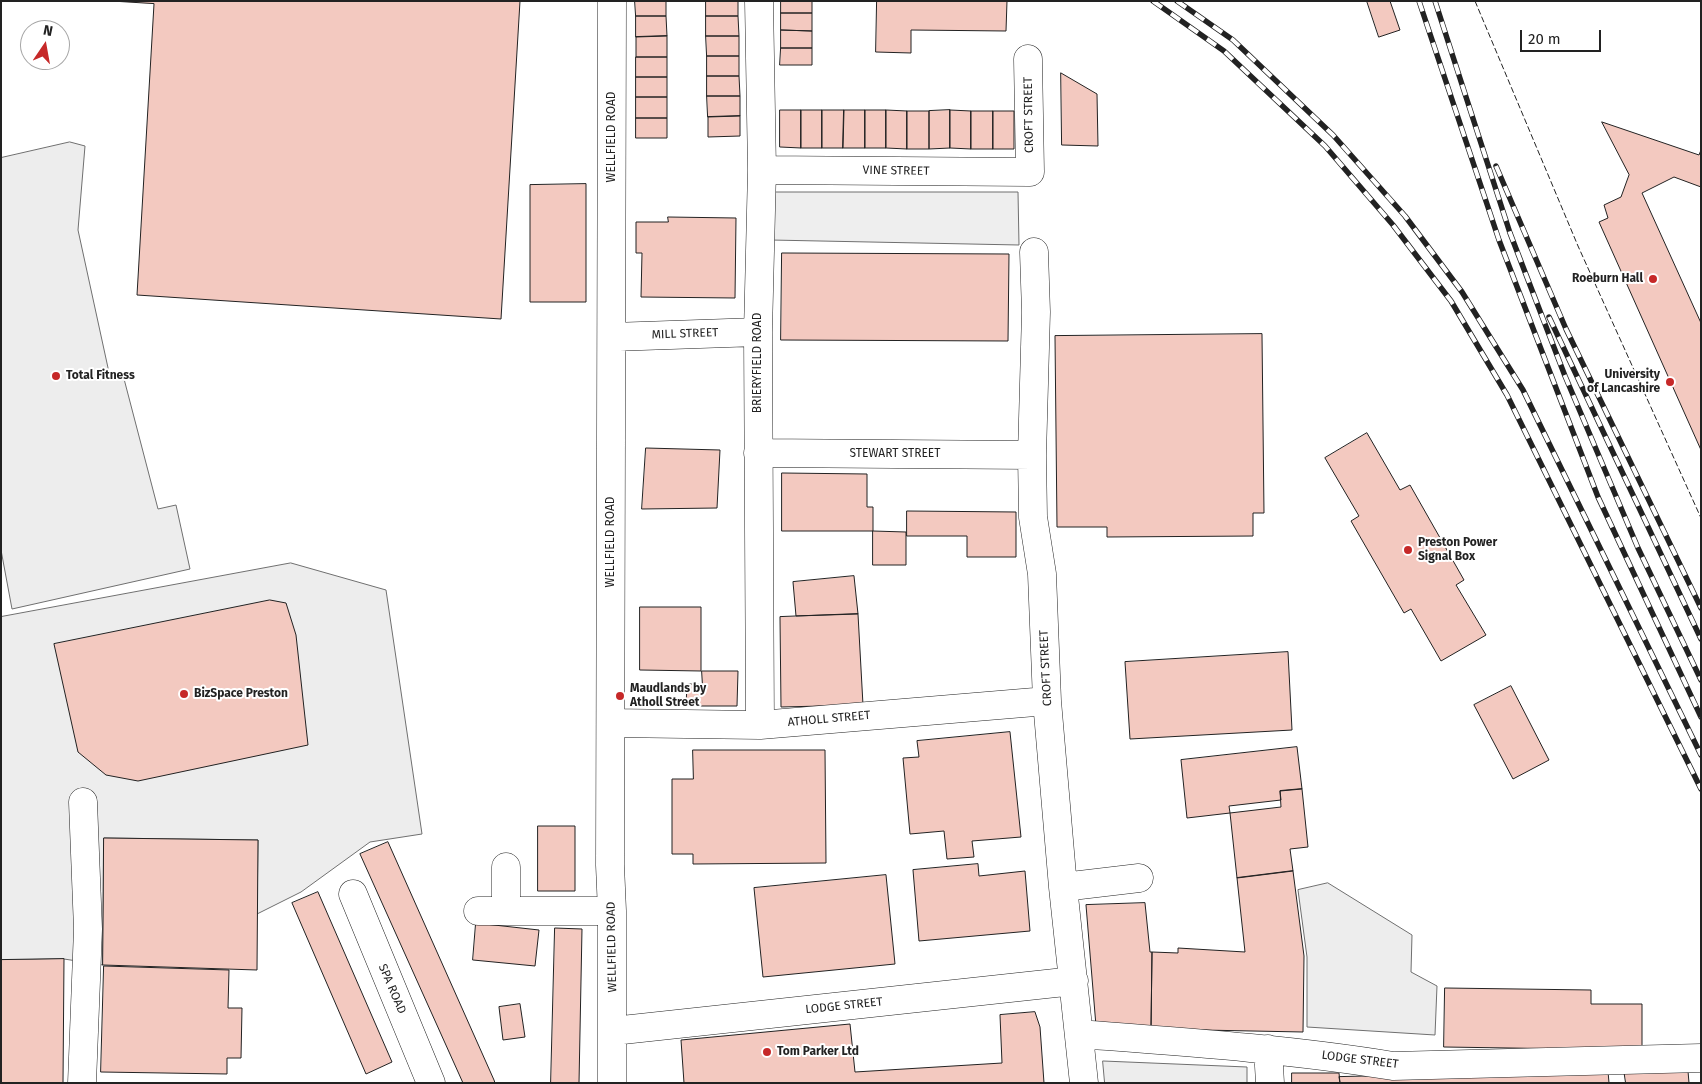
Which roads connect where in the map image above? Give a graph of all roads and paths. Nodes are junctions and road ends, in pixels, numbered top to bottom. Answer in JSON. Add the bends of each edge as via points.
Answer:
{"nodes":[{"id":1,"x":612,"y":1,"type":"edge"},
{"id":2,"x":759,"y":1,"type":"edge"},
{"id":3,"x":1028,"y":59,"type":"dead end"},
{"id":4,"x":762,"y":170,"type":"junction"},
{"id":5,"x":1030,"y":172,"type":"joint"},
{"id":6,"x":1034,"y":252,"type":"dead end"},
{"id":7,"x":758,"y":332,"type":"junction"},
{"id":8,"x":612,"y":337,"type":"junction"},
{"id":9,"x":758,"y":453,"type":"junction"},
{"id":10,"x":1032,"y":455,"type":"junction"},
{"id":11,"x":1047,"y":701,"type":"junction"},
{"id":12,"x":611,"y":723,"type":"junction"},
{"id":13,"x":760,"y":725,"type":"junction"},
{"id":14,"x":83,"y":802,"type":"dead end"},
{"id":15,"x":506,"y":867,"type":"dead end"},
{"id":16,"x":1139,"y":878,"type":"dead end"},
{"id":17,"x":1063,"y":886,"type":"junction"},
{"id":18,"x":353,"y":894,"type":"dead end"},
{"id":19,"x":478,"y":911,"type":"dead end"},
{"id":20,"x":506,"y":911,"type":"junction"},
{"id":21,"x":612,"y":911,"type":"junction"},
{"id":22,"x":1074,"y":981,"type":"junction"},
{"id":23,"x":613,"y":1031,"type":"junction"},
{"id":24,"x":1079,"y":1034,"type":"junction"},
{"id":25,"x":1268,"y":1049,"type":"junction"},
{"id":26,"x":1701,"y":1058,"type":"edge"},
{"id":27,"x":82,"y":1083,"type":"edge"},
{"id":28,"x":431,"y":1083,"type":"edge"},
{"id":29,"x":612,"y":1083,"type":"edge"},
{"id":30,"x":1084,"y":1083,"type":"edge"},
{"id":31,"x":1270,"y":1083,"type":"edge"}],
"edges":[{"from":1,"to":8,"type":"street","name":"WELLFIELD ROAD"},
{"from":2,"to":4,"type":"street","name":"BRIERYFIELD ROAD"},
{"from":3,"to":5,"type":"street","name":"CROFT STREET"},
{"from":4,"to":5,"type":"street","name":"VINE STREET"},
{"from":4,"to":7,"type":"street","name":"BRIERYFIELD ROAD"},
{"from":6,"to":10,"type":"street","name":"CROFT STREET","via":[[1036,312]]},
{"from":7,"to":8,"type":"street","name":"MILL STREET"},
{"from":7,"to":9,"type":"street","name":"BRIERYFIELD ROAD"},
{"from":8,"to":12,"type":"street","name":"WELLFIELD ROAD"},
{"from":9,"to":10,"type":"street","name":"STEWART STREET"},
{"from":9,"to":13,"type":"street","name":"BRIERYFIELD ROAD"},
{"from":10,"to":11,"type":"street","name":"CROFT STREET","via":[[1033,517],[1042,574]]},
{"from":11,"to":13,"type":"street","name":"ATHOLL STREET"},
{"from":11,"to":17,"type":"street","name":"CROFT STREET"},
{"from":12,"to":13,"type":"street","name":"ATHOLL STREET"},
{"from":12,"to":21,"type":"street","name":"WELLFIELD ROAD"},
{"from":14,"to":27,"type":"street","via":[[88,929]]},
{"from":15,"to":20,"type":"street"},
{"from":16,"to":17,"type":"street"},
{"from":17,"to":22,"type":"street","name":"CROFT STREET"},
{"from":18,"to":28,"type":"street","name":"SPA ROAD"},
{"from":19,"to":20,"type":"street"},
{"from":20,"to":21,"type":"street"},
{"from":21,"to":23,"type":"street","name":"WELLFIELD ROAD"},
{"from":22,"to":23,"type":"street","name":"LODGE STREET"},
{"from":22,"to":24,"type":"street","name":"CROFT STREET"},
{"from":23,"to":29,"type":"street","name":"WELLFIELD ROAD"},
{"from":24,"to":25,"type":"street","name":"LODGE STREET"},
{"from":24,"to":30,"type":"street","name":"CROFT STREET"},
{"from":25,"to":26,"type":"street","name":"LODGE STREET","via":[[1393,1066]]},
{"from":25,"to":31,"type":"street"}]}
